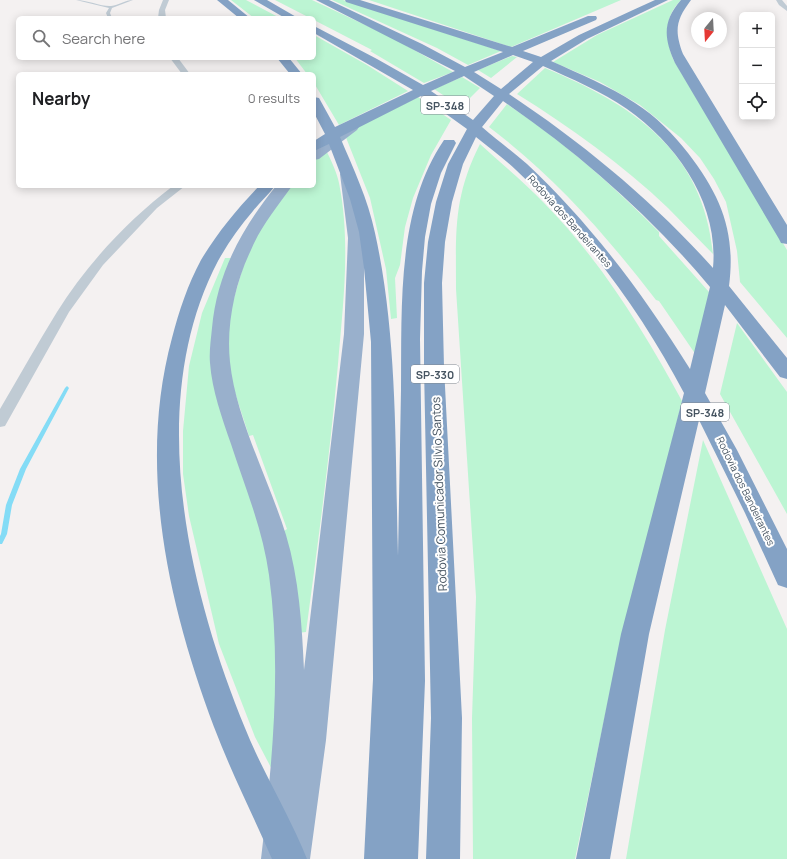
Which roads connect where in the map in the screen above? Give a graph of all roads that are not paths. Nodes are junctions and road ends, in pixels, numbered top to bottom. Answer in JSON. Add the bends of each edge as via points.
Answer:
{"nodes":[{"id":1,"x":78,"y":0,"type":"edge"},
{"id":2,"x":131,"y":0,"type":"edge"},
{"id":3,"x":166,"y":0,"type":"edge"},
{"id":4,"x":222,"y":0,"type":"edge"},
{"id":5,"x":259,"y":0,"type":"edge"},
{"id":6,"x":321,"y":0,"type":"edge"},
{"id":7,"x":350,"y":0,"type":"edge"},
{"id":8,"x":645,"y":0,"type":"edge"},
{"id":9,"x":663,"y":0,"type":"edge"},
{"id":10,"x":686,"y":0,"type":"edge"},
{"id":11,"x":779,"y":0,"type":"edge"},
{"id":12,"x":111,"y":7,"type":"junction"},
{"id":13,"x":787,"y":9,"type":"edge"},
{"id":14,"x":601,"y":14,"type":"dead end"},
{"id":15,"x":109,"y":16,"type":"edge"},
{"id":16,"x":162,"y":16,"type":"edge"},
{"id":17,"x":242,"y":16,"type":"edge"},
{"id":18,"x":289,"y":16,"type":"edge"},
{"id":19,"x":316,"y":30,"type":"edge"},
{"id":20,"x":176,"y":60,"type":"edge"},
{"id":21,"x":286,"y":60,"type":"edge"},
{"id":22,"x":184,"y":72,"type":"edge"},
{"id":23,"x":294,"y":72,"type":"edge"},
{"id":24,"x":316,"y":105,"type":"edge"},
{"id":25,"x":377,"y":112,"type":"junction"},
{"id":26,"x":316,"y":146,"type":"edge"},
{"id":27,"x":316,"y":154,"type":"edge"},
{"id":28,"x":346,"y":173,"type":"junction"},
{"id":29,"x":177,"y":188,"type":"edge"},
{"id":30,"x":265,"y":188,"type":"edge"},
{"id":31,"x":283,"y":188,"type":"edge"},
{"id":32,"x":787,"y":238,"type":"edge"},
{"id":33,"x":787,"y":372,"type":"edge"},
{"id":34,"x":0,"y":422,"type":"edge"},
{"id":35,"x":787,"y":577,"type":"edge"},
{"id":36,"x":278,"y":859,"type":"edge"},
{"id":37,"x":292,"y":859,"type":"edge"},
{"id":38,"x":381,"y":859,"type":"edge"},
{"id":39,"x":401,"y":859,"type":"edge"},
{"id":40,"x":442,"y":859,"type":"edge"},
{"id":41,"x":593,"y":859,"type":"edge"}],
"edges":[{"from":1,"to":12,"type":"lane"},
{"from":2,"to":12,"type":"lane"},
{"from":3,"to":16,"type":"street"},
{"from":4,"to":17,"type":"highway"},
{"from":5,"to":18,"type":"highway"},
{"from":6,"to":33,"type":"highway","via":[[475,78],[585,155],[654,216],[717,284]]},
{"from":7,"to":41,"type":"highway","via":[[558,68],[593,84],[628,105],[682,152],[707,190],[719,229],[721,280],[635,634]]},
{"from":8,"to":39,"type":"highway","name":"Rodovia Comunicador Silvio Santos","number":"SP-330","via":[[551,45],[516,68],[485,94],[470,110],[446,148],[423,210],[414,262],[413,291],[411,681]]},
{"from":9,"to":40,"type":"highway","name":"Rodovia Comunicador Silvio Santos","number":"SP-330","via":[[564,47],[509,87],[485,112],[472,131],[454,165],[443,201],[438,221],[434,262],[446,702]]},
{"from":10,"to":32,"type":"highway","via":[[672,22],[672,40],[680,63]]},
{"from":11,"to":13,"type":"street"},
{"from":12,"to":15,"type":"lane"},
{"from":14,"to":25,"type":"highway","via":[[431,86]]},
{"from":19,"to":35,"type":"highway","name":"Rodovia dos Bandeirantes","number":"SP-348","via":[[413,84],[468,123],[522,169],[594,244],[640,305],[692,388],[763,523]]},
{"from":20,"to":22,"type":"street"},
{"from":21,"to":23,"type":"highway"},
{"from":24,"to":28,"type":"highway","via":[[330,130]]},
{"from":25,"to":26,"type":"highway","via":[[342,129]]},
{"from":25,"to":27,"type":"highway","via":[[339,135]]},
{"from":28,"to":37,"type":"highway","via":[[356,238],[354,334],[311,740]]},
{"from":28,"to":38,"type":"highway","via":[[358,199],[367,232],[381,342],[388,679]]},
{"from":29,"to":34,"type":"street","via":[[153,206],[99,262],[63,312]]},
{"from":30,"to":37,"type":"highway","via":[[233,224],[216,248],[193,295],[172,377],[166,456],[169,504],[179,558],[214,684],[235,741]]},
{"from":31,"to":36,"type":"highway","via":[[250,232],[229,280],[220,362],[235,425],[271,523],[282,574],[289,632],[290,710],[287,776]]}]}
